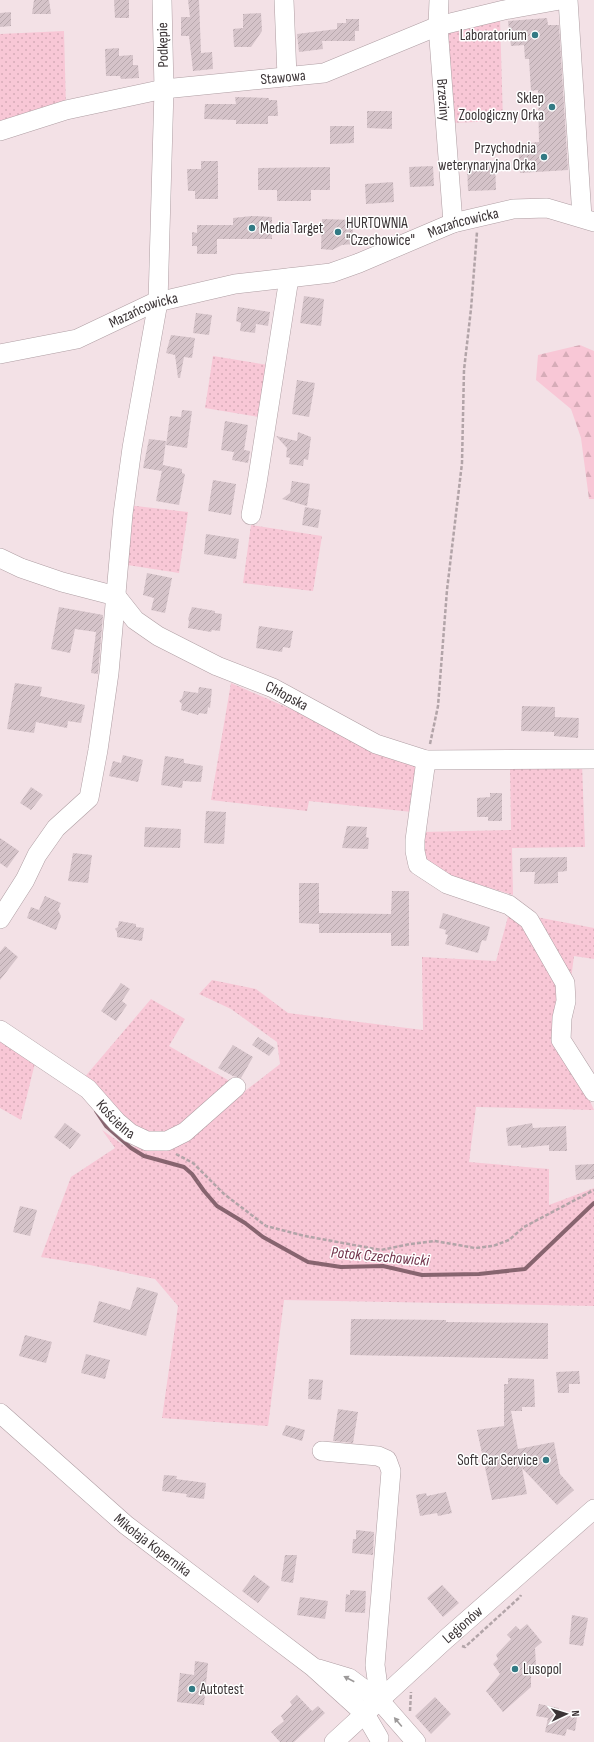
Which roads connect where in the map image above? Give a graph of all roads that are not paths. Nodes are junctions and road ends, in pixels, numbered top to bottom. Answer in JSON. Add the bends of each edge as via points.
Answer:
{"nodes":[{"id":1,"x":162,"y":0,"type":"edge"},
{"id":2,"x":284,"y":0,"type":"edge"},
{"id":3,"x":439,"y":0,"type":"edge"},
{"id":4,"x":560,"y":0,"type":"edge"},
{"id":5,"x":568,"y":0,"type":"edge"},
{"id":6,"x":438,"y":26,"type":"junction"},
{"id":7,"x":287,"y":77,"type":"junction"},
{"id":8,"x":164,"y":89,"type":"junction"},
{"id":9,"x":0,"y":131,"type":"edge"},
{"id":10,"x":588,"y":220,"type":"edge"},
{"id":11,"x":453,"y":223,"type":"junction"},
{"id":12,"x":289,"y":278,"type":"junction"},
{"id":13,"x":158,"y":302,"type":"junction"},
{"id":14,"x":0,"y":354,"type":"edge"},
{"id":15,"x":251,"y":515,"type":"dead end"},
{"id":16,"x":0,"y":558,"type":"edge"},
{"id":17,"x":116,"y":596,"type":"junction"},
{"id":18,"x":594,"y":759,"type":"edge"},
{"id":19,"x":426,"y":760,"type":"junction"},
{"id":20,"x":0,"y":919,"type":"edge"},
{"id":21,"x":0,"y":1030,"type":"edge"},
{"id":22,"x":236,"y":1087,"type":"dead end"},
{"id":23,"x":594,"y":1092,"type":"edge"},
{"id":24,"x":0,"y":1413,"type":"edge"},
{"id":25,"x":322,"y":1451,"type":"dead end"},
{"id":26,"x":594,"y":1509,"type":"edge"},
{"id":27,"x":314,"y":1667,"type":"junction"},
{"id":28,"x":380,"y":1701,"type":"junction"},
{"id":29,"x":365,"y":1714,"type":"junction"},
{"id":30,"x":382,"y":1740,"type":"edge"},
{"id":31,"x":334,"y":1742,"type":"edge"},
{"id":32,"x":416,"y":1742,"type":"edge"}],
"edges":[{"from":1,"to":8,"type":"street","name":"Podkępie"},
{"from":2,"to":7,"type":"street"},
{"from":3,"to":6,"type":"street","name":"Brzeziny"},
{"from":4,"to":6,"type":"street","name":"Stawowa"},
{"from":5,"to":10,"type":"street"},
{"from":6,"to":7,"type":"street","name":"Stawowa","via":[[324,73]]},
{"from":6,"to":11,"type":"street","name":"Brzeziny"},
{"from":7,"to":8,"type":"street","name":"Stawowa"},
{"from":8,"to":9,"type":"street","name":"Stawowa","via":[[66,110]]},
{"from":8,"to":13,"type":"street","name":"Podkępie"},
{"from":10,"to":11,"type":"street","name":"Mazańcowicka","via":[[547,208],[513,209]]},
{"from":11,"to":12,"type":"street","name":"Mazańcowicka","via":[[331,273]]},
{"from":12,"to":13,"type":"street","name":"Mazańcowicka","via":[[235,284]]},
{"from":12,"to":15,"type":"street"},
{"from":13,"to":14,"type":"street","name":"Mazańcowicka","via":[[77,339]]},
{"from":13,"to":17,"type":"street","name":"Podkępie","via":[[132,448]]},
{"from":16,"to":17,"type":"street","via":[[62,582]]},
{"from":17,"to":19,"type":"street","name":"Chłopska","via":[[135,620],[158,636],[217,666],[273,688],[376,744]]},
{"from":17,"to":20,"type":"street","name":"Podkępie","via":[[109,673],[89,798],[56,828],[37,855],[25,880]]},
{"from":18,"to":19,"type":"street","name":"Chłopska"},
{"from":19,"to":23,"type":"street","via":[[415,840],[418,865],[447,884],[509,905],[529,920],[564,983],[566,1001],[561,1040]]},
{"from":21,"to":22,"type":"street","name":"Kościelna","via":[[88,1089],[117,1122],[130,1133],[147,1141],[167,1141],[185,1132]]},
{"from":24,"to":27,"type":"street","name":"Mikołaja Kopernika","via":[[126,1525]]},
{"from":25,"to":28,"type":"street","via":[[378,1456],[387,1460],[391,1471],[375,1665]]},
{"from":26,"to":28,"type":"street","name":"Legionów","via":[[446,1639]]},
{"from":28,"to":27,"type":"street","name":"Mikołaja Kopernika","one_way":true,"via":[[349,1678]]},
{"from":27,"to":29,"type":"street","name":"Mikołaja Kopernika"},
{"from":28,"to":29,"type":"street","name":"Legionów"},
{"from":32,"to":28,"type":"street","name":"Mikołaja Kopernika","one_way":true},
{"from":29,"to":30,"type":"street","name":"Mikołaja Kopernika"},
{"from":29,"to":31,"type":"street","name":"Legionów"},
{"from":30,"to":31,"type":"street","via":[[360,1735]]}]}
